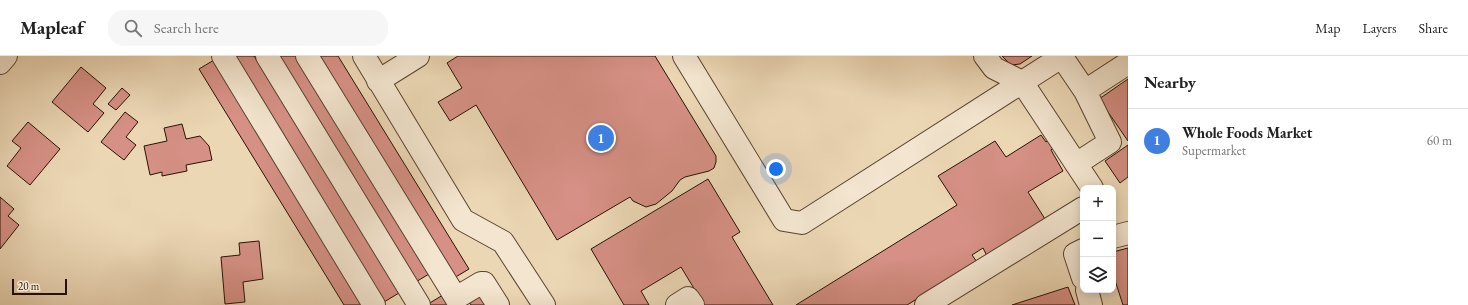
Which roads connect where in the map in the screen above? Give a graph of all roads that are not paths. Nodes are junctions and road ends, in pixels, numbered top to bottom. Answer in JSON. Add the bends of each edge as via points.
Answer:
{"nodes":[{"id":1,"x":6,"y":56,"type":"edge"},
{"id":2,"x":223,"y":56,"type":"edge"},
{"id":3,"x":267,"y":56,"type":"edge"},
{"id":4,"x":307,"y":56,"type":"edge"},
{"id":5,"x":364,"y":56,"type":"edge"},
{"id":6,"x":418,"y":56,"type":"edge"},
{"id":7,"x":684,"y":56,"type":"edge"},
{"id":8,"x":985,"y":56,"type":"edge"},
{"id":9,"x":1062,"y":56,"type":"edge"},
{"id":10,"x":0,"y":63,"type":"edge"},
{"id":11,"x":1128,"y":64,"type":"edge"},
{"id":12,"x":378,"y":81,"type":"junction"},
{"id":13,"x":1022,"y":82,"type":"junction"},
{"id":14,"x":1085,"y":91,"type":"junction"},
{"id":15,"x":1076,"y":164,"type":"junction"},
{"id":16,"x":1090,"y":185,"type":"edge"},
{"id":17,"x":1080,"y":210,"type":"edge"},
{"id":18,"x":1128,"y":233,"type":"edge"},
{"id":19,"x":1116,"y":236,"type":"edge"},
{"id":20,"x":1080,"y":252,"type":"edge"},
{"id":21,"x":1080,"y":269,"type":"edge"},
{"id":22,"x":444,"y":279,"type":"junction"},
{"id":23,"x":1088,"y":293,"type":"edge"},
{"id":24,"x":458,"y":301,"type":"edge"},
{"id":25,"x":413,"y":303,"type":"edge"},
{"id":26,"x":374,"y":305,"type":"edge"},
{"id":27,"x":498,"y":305,"type":"edge"},
{"id":28,"x":544,"y":305,"type":"edge"},
{"id":29,"x":677,"y":305,"type":"edge"},
{"id":30,"x":693,"y":305,"type":"edge"},
{"id":31,"x":926,"y":305,"type":"edge"},
{"id":32,"x":1091,"y":305,"type":"edge"}],
"edges":[{"from":1,"to":10,"type":"street"},
{"from":2,"to":26,"type":"street"},
{"from":3,"to":25,"type":"street"},
{"from":4,"to":22,"type":"street"},
{"from":5,"to":12,"type":"street"},
{"from":6,"to":12,"type":"street"},
{"from":7,"to":13,"type":"street","via":[[784,220],[802,223]]},
{"from":8,"to":13,"type":"street","via":[[994,68]]},
{"from":9,"to":13,"type":"street"},
{"from":9,"to":14,"type":"street"},
{"from":11,"to":14,"type":"street"},
{"from":12,"to":28,"type":"street","via":[[463,220],[503,242]]},
{"from":13,"to":15,"type":"street"},
{"from":14,"to":15,"type":"street","via":[[1110,142]]},
{"from":15,"to":16,"type":"street"},
{"from":17,"to":31,"type":"street"},
{"from":18,"to":19,"type":"street"},
{"from":20,"to":21,"type":"street","via":[[1075,254]]},
{"from":22,"to":24,"type":"street"},
{"from":22,"to":25,"type":"street"},
{"from":23,"to":32,"type":"street"},
{"from":24,"to":27,"type":"street","via":[[484,283]]},
{"from":29,"to":30,"type":"street","via":[[688,298]]}]}
